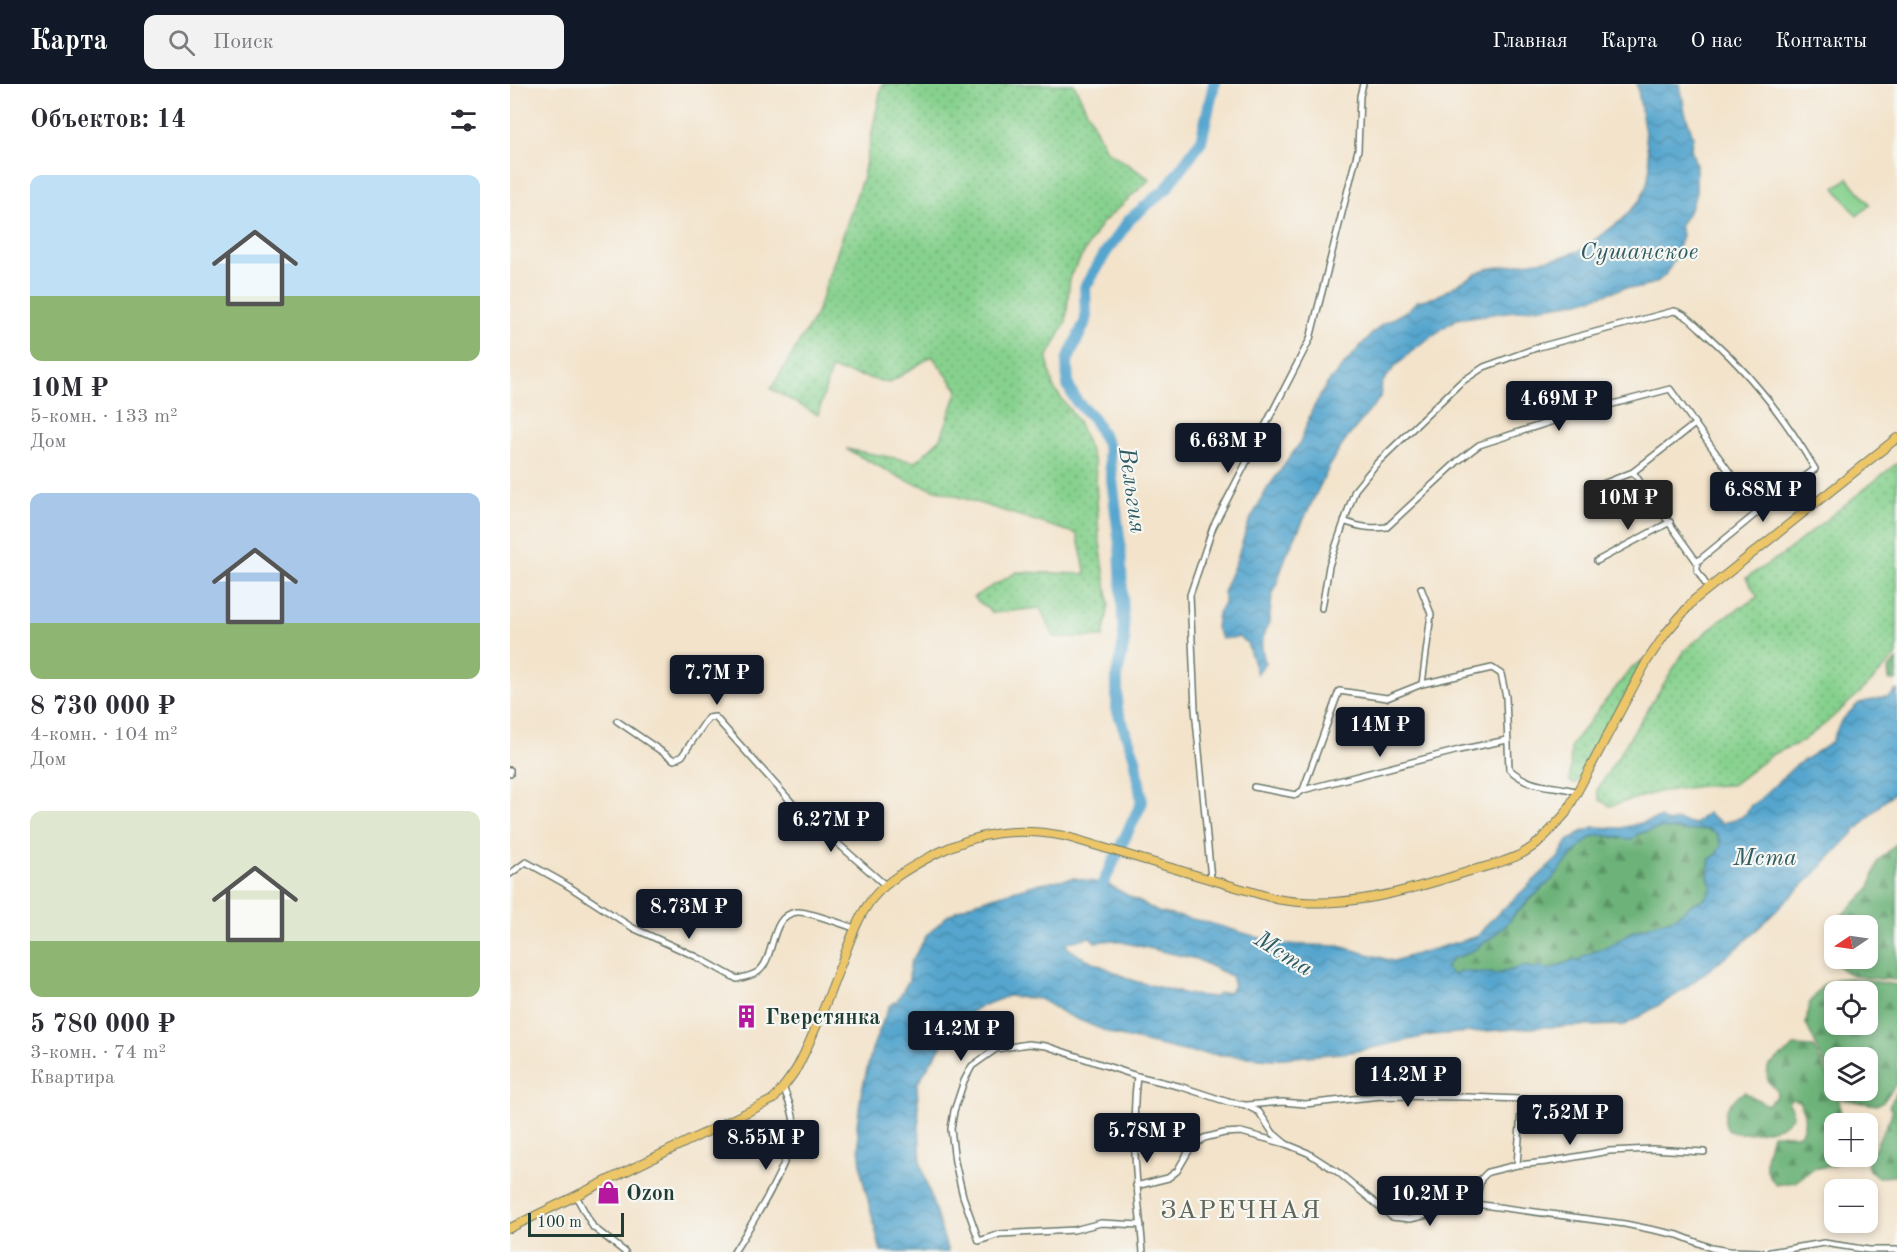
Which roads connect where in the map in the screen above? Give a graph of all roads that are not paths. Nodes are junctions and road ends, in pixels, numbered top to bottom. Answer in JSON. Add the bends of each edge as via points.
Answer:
{"nodes":[{"id":1,"x":1364,"y":84,"type":"edge"},
{"id":2,"x":1695,"y":424,"type":"junction"},
{"id":3,"x":1897,"y":438,"type":"edge"},
{"id":4,"x":1633,"y":472,"type":"junction"},
{"id":5,"x":1600,"y":485,"type":"dead end"},
{"id":6,"x":1758,"y":512,"type":"junction"},
{"id":7,"x":1346,"y":522,"type":"junction"},
{"id":8,"x":1670,"y":522,"type":"junction"},
{"id":9,"x":1597,"y":561,"type":"dead end"},
{"id":10,"x":1697,"y":562,"type":"junction"},
{"id":11,"x":1421,"y":588,"type":"dead end"},
{"id":12,"x":1708,"y":588,"type":"junction"},
{"id":13,"x":1322,"y":608,"type":"dead end"},
{"id":14,"x":1422,"y":684,"type":"junction"},
{"id":15,"x":617,"y":721,"type":"dead end"},
{"id":16,"x":1507,"y":740,"type":"junction"},
{"id":17,"x":1254,"y":787,"type":"dead end"},
{"id":18,"x":1580,"y":788,"type":"junction"},
{"id":19,"x":1303,"y":790,"type":"junction"},
{"id":20,"x":510,"y":874,"type":"edge"},
{"id":21,"x":1211,"y":879,"type":"junction"},
{"id":22,"x":885,"y":885,"type":"junction"},
{"id":23,"x":855,"y":928,"type":"junction"},
{"id":24,"x":1137,"y":1076,"type":"junction"},
{"id":25,"x":783,"y":1086,"type":"junction"},
{"id":26,"x":1522,"y":1099,"type":"junction"},
{"id":27,"x":1570,"y":1101,"type":"dead end"},
{"id":28,"x":1245,"y":1105,"type":"junction"},
{"id":29,"x":1286,"y":1144,"type":"junction"},
{"id":30,"x":1704,"y":1152,"type":"dead end"},
{"id":31,"x":1517,"y":1165,"type":"junction"},
{"id":32,"x":1136,"y":1186,"type":"junction"},
{"id":33,"x":576,"y":1196,"type":"junction"},
{"id":34,"x":1475,"y":1204,"type":"junction"},
{"id":35,"x":1141,"y":1225,"type":"junction"},
{"id":36,"x":510,"y":1228,"type":"edge"},
{"id":37,"x":1897,"y":1250,"type":"edge"},
{"id":38,"x":625,"y":1252,"type":"edge"},
{"id":39,"x":734,"y":1252,"type":"edge"},
{"id":40,"x":1143,"y":1252,"type":"edge"},
{"id":41,"x":1761,"y":1252,"type":"edge"},
{"id":42,"x":1770,"y":1252,"type":"edge"}],
"edges":[{"from":1,"to":21,"type":"street","via":[[1358,150],[1310,339],[1213,527],[1190,595],[1195,709]]},
{"from":2,"to":4,"type":"street"},
{"from":2,"to":6,"type":"street"},
{"from":2,"to":7,"type":"street","via":[[1670,389],[1575,414],[1477,446],[1387,527],[1363,528]]},
{"from":3,"to":12,"type":"main road"},
{"from":4,"to":5,"type":"street"},
{"from":4,"to":8,"type":"street"},
{"from":6,"to":7,"type":"street","via":[[1815,469],[1793,432],[1730,355],[1674,310],[1539,347],[1484,367],[1460,383],[1377,463],[1355,490]]},
{"from":6,"to":10,"type":"street"},
{"from":7,"to":13,"type":"street","via":[[1329,566]]},
{"from":8,"to":9,"type":"street"},
{"from":8,"to":10,"type":"street"},
{"from":10,"to":12,"type":"street","via":[[1697,570]]},
{"from":11,"to":14,"type":"street","via":[[1431,614]]},
{"from":12,"to":18,"type":"main road","via":[[1678,617],[1647,661]]},
{"from":14,"to":16,"type":"street","via":[[1495,669],[1501,674],[1506,697]]},
{"from":14,"to":19,"type":"street","via":[[1387,698],[1340,691]]},
{"from":15,"to":22,"type":"street","via":[[674,760],[682,756],[708,718],[715,717],[793,804]]},
{"from":16,"to":18,"type":"street","via":[[1509,769],[1528,783]]},
{"from":16,"to":19,"type":"street"},
{"from":17,"to":19,"type":"street","via":[[1296,795]]},
{"from":18,"to":21,"type":"main road","via":[[1566,813],[1524,853],[1414,889],[1372,898],[1298,903]]},
{"from":20,"to":23,"type":"street","via":[[526,862],[633,928],[737,979],[758,972],[779,922],[788,914],[799,911]]},
{"from":21,"to":22,"type":"main road","via":[[1046,833],[988,834],[949,847]]},
{"from":22,"to":23,"type":"main road"},
{"from":23,"to":25,"type":"main road","via":[[798,1067]]},
{"from":24,"to":28,"type":"street"},
{"from":24,"to":32,"type":"street"},
{"from":24,"to":35,"type":"street","via":[[1046,1046],[1028,1044],[996,1049],[972,1066],[951,1129],[963,1196],[979,1241],[999,1234],[1074,1230],[1101,1223]]},
{"from":25,"to":33,"type":"main road","via":[[774,1099]]},
{"from":25,"to":39,"type":"street","via":[[795,1125],[790,1148]]},
{"from":26,"to":27,"type":"street"},
{"from":26,"to":28,"type":"street","via":[[1381,1096]]},
{"from":26,"to":31,"type":"street"},
{"from":28,"to":29,"type":"street","via":[[1259,1112]]},
{"from":29,"to":32,"type":"street","via":[[1241,1132],[1204,1138],[1190,1149],[1168,1178]]},
{"from":29,"to":34,"type":"street","via":[[1339,1173],[1392,1217],[1410,1219]]},
{"from":30,"to":31,"type":"street","via":[[1609,1150]]},
{"from":31,"to":34,"type":"street","via":[[1488,1172],[1481,1179]]},
{"from":32,"to":35,"type":"street"},
{"from":33,"to":36,"type":"main road"},
{"from":33,"to":38,"type":"street","via":[[593,1227]]},
{"from":34,"to":41,"type":"street","via":[[1624,1224],[1678,1235],[1711,1248]]},
{"from":35,"to":40,"type":"street"},
{"from":37,"to":42,"type":"street","via":[[1824,1243]]}]}
